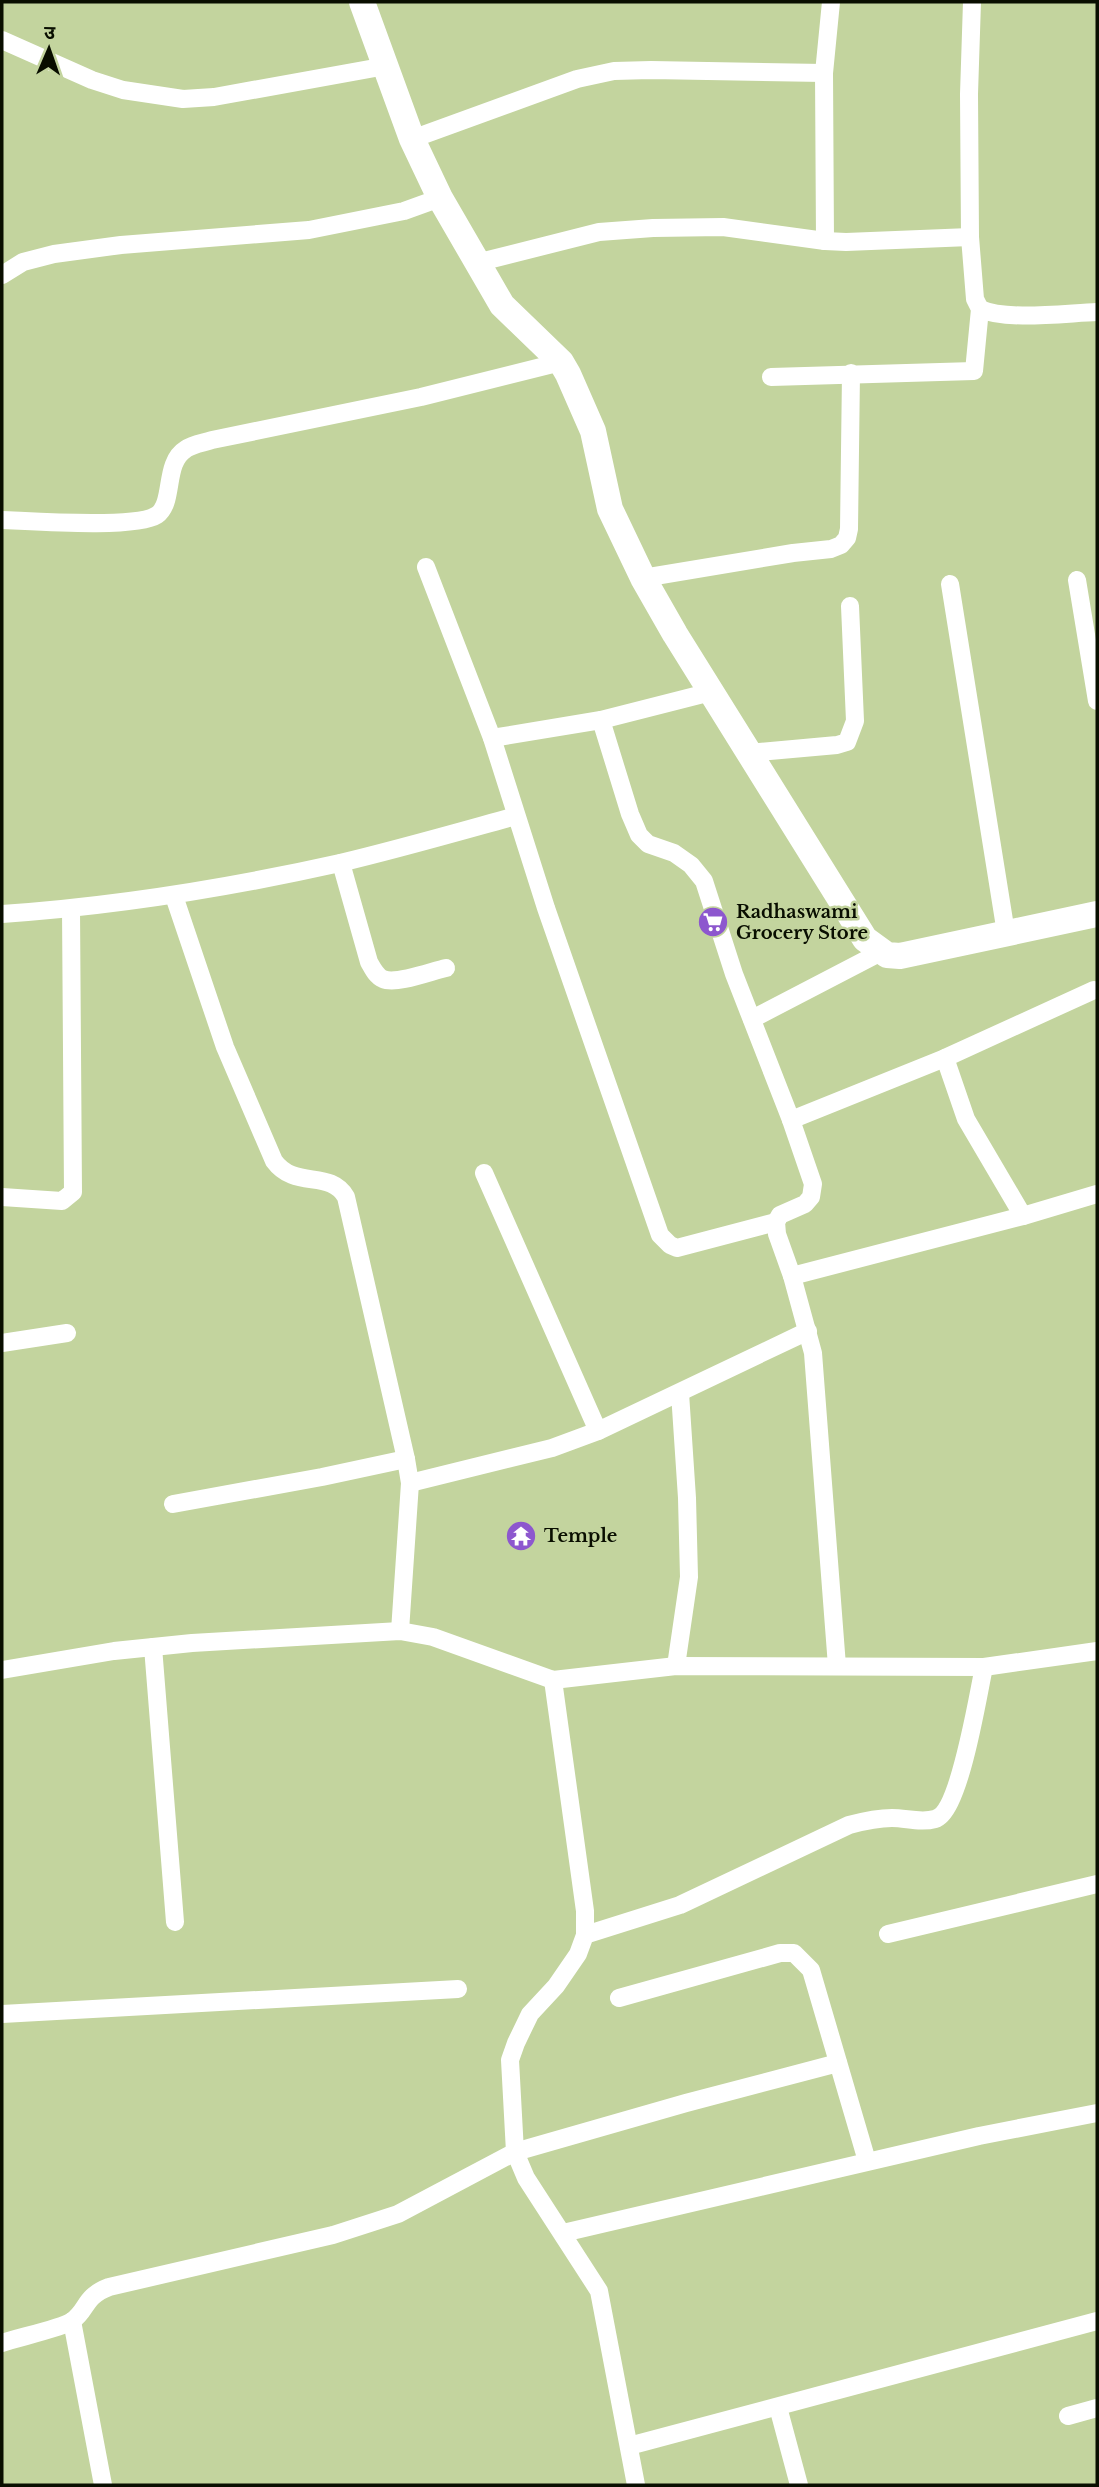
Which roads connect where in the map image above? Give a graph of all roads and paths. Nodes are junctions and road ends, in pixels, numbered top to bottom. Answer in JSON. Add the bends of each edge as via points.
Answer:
{"nodes":[{"id":1,"x":362,"y":2,"type":"edge"},
{"id":2,"x":831,"y":2,"type":"edge"},
{"id":3,"x":972,"y":2,"type":"edge"},
{"id":4,"x":2,"y":40,"type":"edge"},
{"id":5,"x":386,"y":66,"type":"junction"},
{"id":6,"x":824,"y":73,"type":"junction"},
{"id":7,"x":412,"y":139,"type":"junction"},
{"id":8,"x":440,"y":198,"type":"junction"},
{"id":9,"x":970,"y":237,"type":"junction"},
{"id":10,"x":825,"y":241,"type":"junction"},
{"id":11,"x":476,"y":263,"type":"junction"},
{"id":12,"x":2,"y":275,"type":"edge"},
{"id":13,"x":980,"y":309,"type":"junction"},
{"id":14,"x":1097,"y":312,"type":"edge"},
{"id":15,"x":561,"y":362,"type":"junction"},
{"id":16,"x":851,"y":373,"type":"junction"},
{"id":17,"x":771,"y":377,"type":"dead end"},
{"id":18,"x":2,"y":520,"type":"edge"},
{"id":19,"x":426,"y":567,"type":"dead end"},
{"id":20,"x":643,"y":578,"type":"junction"},
{"id":21,"x":1077,"y":580,"type":"dead end"},
{"id":22,"x":950,"y":584,"type":"dead end"},
{"id":23,"x":850,"y":606,"type":"dead end"},
{"id":24,"x":711,"y":692,"type":"junction"},
{"id":25,"x":1097,"y":701,"type":"edge"},
{"id":26,"x":601,"y":720,"type":"junction"},
{"id":27,"x":492,"y":738,"type":"junction"},
{"id":28,"x":749,"y":753,"type":"junction"},
{"id":29,"x":516,"y":816,"type":"junction"},
{"id":30,"x":341,"y":863,"type":"junction"},
{"id":31,"x":174,"y":896,"type":"junction"},
{"id":32,"x":71,"y":909,"type":"junction"},
{"id":33,"x":2,"y":914,"type":"edge"},
{"id":34,"x":1097,"y":914,"type":"edge"},
{"id":35,"x":1006,"y":933,"type":"junction"},
{"id":36,"x":881,"y":952,"type":"junction"},
{"id":37,"x":446,"y":968,"type":"dead end"},
{"id":38,"x":1094,"y":990,"type":"dead end"},
{"id":39,"x":752,"y":1019,"type":"junction"},
{"id":40,"x":944,"y":1058,"type":"junction"},
{"id":41,"x":791,"y":1120,"type":"junction"},
{"id":42,"x":484,"y":1173,"type":"dead end"},
{"id":43,"x":1097,"y":1194,"type":"edge"},
{"id":44,"x":2,"y":1197,"type":"edge"},
{"id":45,"x":1023,"y":1216,"type":"junction"},
{"id":46,"x":776,"y":1222,"type":"junction"},
{"id":47,"x":792,"y":1276,"type":"junction"},
{"id":48,"x":808,"y":1331,"type":"junction"},
{"id":49,"x":66,"y":1334,"type":"dead end"},
{"id":50,"x":2,"y":1343,"type":"edge"},
{"id":51,"x":680,"y":1393,"type":"junction"},
{"id":52,"x":598,"y":1431,"type":"junction"},
{"id":53,"x":407,"y":1459,"type":"junction"},
{"id":54,"x":410,"y":1483,"type":"junction"},
{"id":55,"x":173,"y":1504,"type":"dead end"},
{"id":56,"x":400,"y":1631,"type":"junction"},
{"id":57,"x":153,"y":1647,"type":"junction"},
{"id":58,"x":1097,"y":1651,"type":"edge"},
{"id":59,"x":676,"y":1666,"type":"junction"},
{"id":60,"x":837,"y":1666,"type":"junction"},
{"id":61,"x":984,"y":1667,"type":"junction"},
{"id":62,"x":2,"y":1670,"type":"edge"},
{"id":63,"x":553,"y":1680,"type":"junction"},
{"id":64,"x":1097,"y":1884,"type":"edge"},
{"id":65,"x":175,"y":1922,"type":"dead end"},
{"id":66,"x":888,"y":1934,"type":"dead end"},
{"id":67,"x":585,"y":1935,"type":"junction"},
{"id":68,"x":458,"y":1989,"type":"dead end"},
{"id":69,"x":619,"y":1998,"type":"dead end"},
{"id":70,"x":2,"y":2014,"type":"edge"},
{"id":71,"x":838,"y":2063,"type":"junction"},
{"id":72,"x":1097,"y":2113,"type":"edge"},
{"id":73,"x":515,"y":2152,"type":"junction"},
{"id":74,"x":866,"y":2161,"type":"junction"},
{"id":75,"x":562,"y":2233,"type":"junction"},
{"id":76,"x":72,"y":2320,"type":"junction"},
{"id":77,"x":1097,"y":2321,"type":"edge"},
{"id":78,"x":2,"y":2343,"type":"edge"},
{"id":79,"x":778,"y":2407,"type":"junction"},
{"id":80,"x":1097,"y":2407,"type":"edge"},
{"id":81,"x":1068,"y":2416,"type":"dead end"},
{"id":82,"x":629,"y":2446,"type":"junction"},
{"id":83,"x":103,"y":2485,"type":"edge"},
{"id":84,"x":636,"y":2485,"type":"edge"},
{"id":85,"x":799,"y":2485,"type":"edge"}],
"edges":[{"from":1,"to":5,"type":"street"},
{"from":2,"to":6,"type":"street"},
{"from":3,"to":9,"type":"street"},
{"from":4,"to":5,"type":"street","via":[[92,80],[183,99]]},
{"from":5,"to":7,"type":"street"},
{"from":6,"to":7,"type":"street","via":[[614,71],[577,79]]},
{"from":6,"to":10,"type":"street"},
{"from":7,"to":8,"type":"street"},
{"from":8,"to":11,"type":"street"},
{"from":8,"to":12,"type":"street","via":[[404,211],[309,230],[54,254],[23,262]]},
{"from":9,"to":10,"type":"street"},
{"from":9,"to":13,"type":"street","via":[[975,299]]},
{"from":10,"to":11,"type":"street","via":[[723,227],[653,228],[599,232]]},
{"from":11,"to":15,"type":"street","via":[[502,305]]},
{"from":13,"to":14,"type":"street","via":[[1007,315]]},
{"from":13,"to":16,"type":"street","via":[[974,371]]},
{"from":15,"to":18,"type":"street","via":[[188,447],[174,463],[158,515],[143,520]]},
{"from":15,"to":20,"type":"street","via":[[593,430],[610,509]]},
{"from":16,"to":17,"type":"street"},
{"from":16,"to":20,"type":"street","via":[[849,529],[841,545]]},
{"from":19,"to":27,"type":"street"},
{"from":20,"to":24,"type":"street"},
{"from":21,"to":25,"type":"street"},
{"from":22,"to":35,"type":"street"},
{"from":23,"to":28,"type":"street","via":[[855,721],[848,742]]},
{"from":24,"to":26,"type":"street"},
{"from":24,"to":28,"type":"street"},
{"from":26,"to":27,"type":"street"},
{"from":26,"to":39,"type":"street","via":[[639,835],[691,865],[704,881]]},
{"from":27,"to":29,"type":"street"},
{"from":28,"to":36,"type":"street","via":[[865,940]]},
{"from":29,"to":30,"type":"street"},
{"from":29,"to":46,"type":"street","via":[[660,1235],[677,1248]]},
{"from":30,"to":31,"type":"street"},
{"from":30,"to":37,"type":"street","via":[[374,973],[391,981]]},
{"from":31,"to":32,"type":"street"},
{"from":31,"to":53,"type":"street","via":[[225,1048],[274,1161],[292,1177],[337,1186],[346,1197]]},
{"from":32,"to":33,"type":"street"},
{"from":32,"to":44,"type":"street","via":[[73,1192],[62,1201]]},
{"from":34,"to":35,"type":"street"},
{"from":35,"to":36,"type":"street","via":[[900,956]]},
{"from":36,"to":39,"type":"street"},
{"from":38,"to":40,"type":"street"},
{"from":39,"to":41,"type":"street"},
{"from":40,"to":41,"type":"street"},
{"from":40,"to":45,"type":"street","via":[[966,1119]]},
{"from":41,"to":46,"type":"street","via":[[813,1184],[805,1205],[780,1215]]},
{"from":42,"to":52,"type":"street"},
{"from":43,"to":45,"type":"street"},
{"from":45,"to":47,"type":"street"},
{"from":46,"to":47,"type":"street"},
{"from":47,"to":48,"type":"street"},
{"from":48,"to":51,"type":"street"},
{"from":48,"to":60,"type":"street"},
{"from":49,"to":50,"type":"street"},
{"from":51,"to":52,"type":"street"},
{"from":51,"to":59,"type":"street","via":[[689,1577]]},
{"from":52,"to":54,"type":"street","via":[[552,1448]]},
{"from":53,"to":54,"type":"street"},
{"from":53,"to":55,"type":"street"},
{"from":54,"to":56,"type":"street"},
{"from":56,"to":57,"type":"street"},
{"from":56,"to":63,"type":"street","via":[[433,1637]]},
{"from":57,"to":62,"type":"street"},
{"from":57,"to":65,"type":"street"},
{"from":58,"to":61,"type":"street"},
{"from":59,"to":60,"type":"street"},
{"from":59,"to":63,"type":"street"},
{"from":60,"to":61,"type":"street"},
{"from":61,"to":67,"type":"street","via":[[958,1788],[939,1818],[870,1819],[849,1825],[680,1905]]},
{"from":63,"to":67,"type":"street"},
{"from":64,"to":66,"type":"street"},
{"from":67,"to":73,"type":"street","via":[[556,1986],[530,2014],[510,2060]]},
{"from":68,"to":70,"type":"street"},
{"from":69,"to":71,"type":"street","via":[[794,1953],[811,1970]]},
{"from":71,"to":73,"type":"street"},
{"from":71,"to":74,"type":"street"},
{"from":72,"to":74,"type":"street"},
{"from":73,"to":75,"type":"street","via":[[526,2178]]},
{"from":73,"to":76,"type":"street","via":[[398,2214],[333,2235],[109,2287],[88,2300]]},
{"from":74,"to":75,"type":"street"},
{"from":75,"to":82,"type":"street","via":[[599,2291]]},
{"from":76,"to":78,"type":"street"},
{"from":76,"to":83,"type":"street"},
{"from":77,"to":79,"type":"street"},
{"from":79,"to":82,"type":"street"},
{"from":79,"to":85,"type":"street"},
{"from":80,"to":81,"type":"street"},
{"from":82,"to":84,"type":"street"}]}
